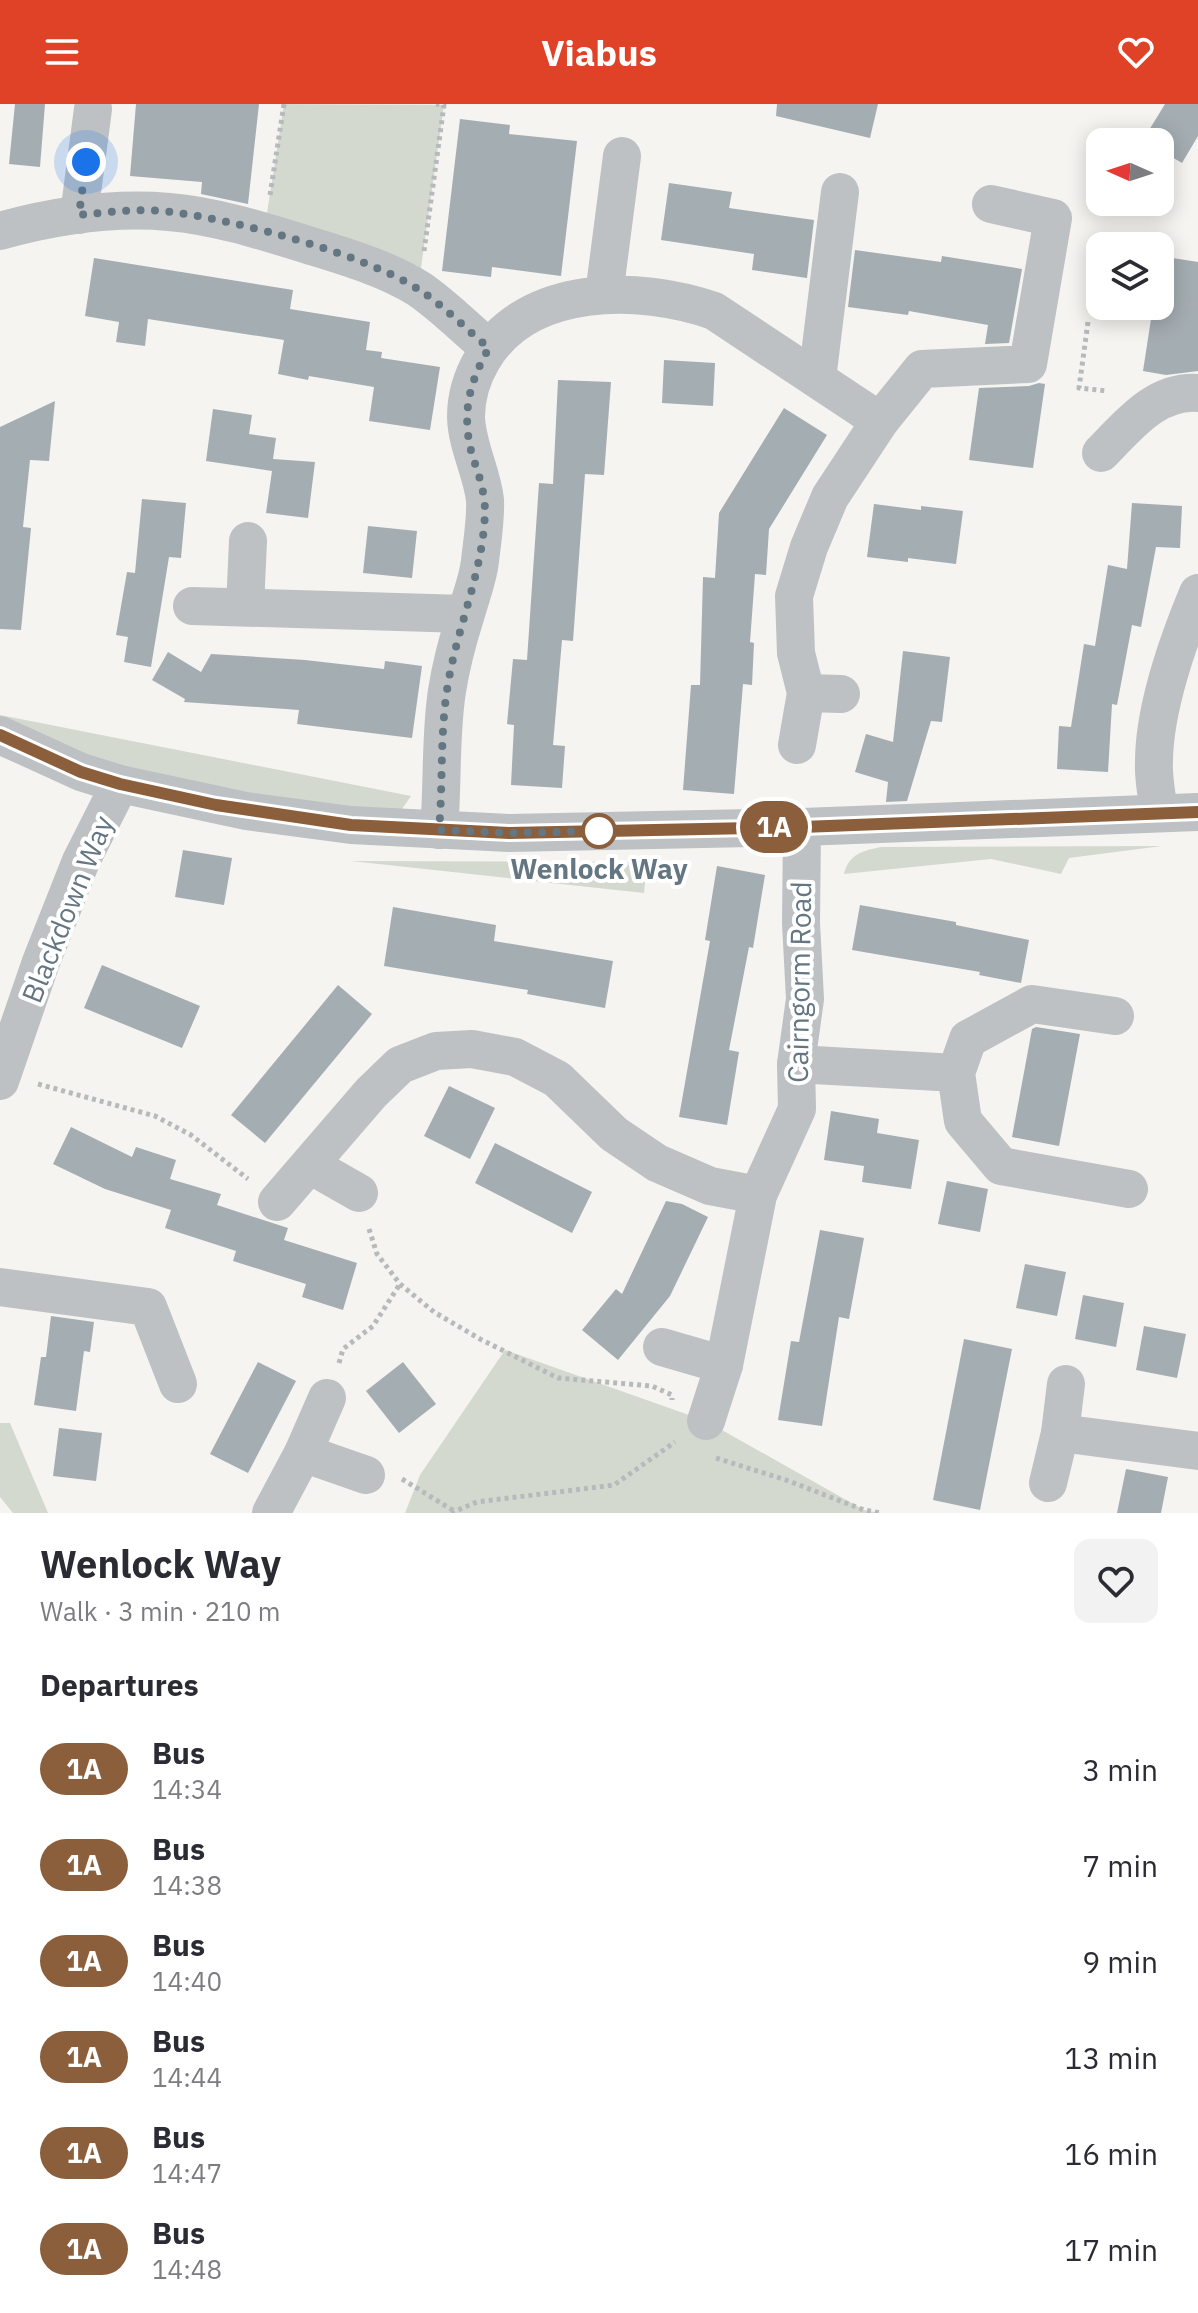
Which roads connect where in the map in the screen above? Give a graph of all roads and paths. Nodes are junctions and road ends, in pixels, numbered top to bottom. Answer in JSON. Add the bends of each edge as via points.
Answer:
{"nodes":[{"id":1,"x":284,"y":104,"type":"edge"},
{"id":2,"x":436,"y":104,"type":"edge"},
{"id":3,"x":93,"y":109,"type":"dead end"},
{"id":4,"x":622,"y":156,"type":"dead end"},
{"id":5,"x":840,"y":192,"type":"dead end"},
{"id":6,"x":991,"y":204,"type":"dead end"},
{"id":7,"x":79,"y":215,"type":"junction"},
{"id":8,"x":0,"y":231,"type":"edge"},
{"id":9,"x":264,"y":232,"type":"junction"},
{"id":10,"x":418,"y":289,"type":"junction"},
{"id":11,"x":604,"y":295,"type":"junction"},
{"id":12,"x":1088,"y":322,"type":"dead end"},
{"id":13,"x":489,"y":348,"type":"junction"},
{"id":14,"x":817,"y":379,"type":"junction"},
{"id":15,"x":1198,"y":393,"type":"edge"},
{"id":16,"x":1138,"y":415,"type":"junction"},
{"id":17,"x":880,"y":421,"type":"junction"},
{"id":18,"x":1101,"y":453,"type":"dead end"},
{"id":19,"x":248,"y":541,"type":"dead end"},
{"id":20,"x":1198,"y":593,"type":"edge"},
{"id":21,"x":192,"y":606,"type":"dead end"},
{"id":22,"x":245,"y":607,"type":"junction"},
{"id":23,"x":465,"y":614,"type":"junction"},
{"id":24,"x":0,"y":735,"type":"edge"},
{"id":25,"x":797,"y":745,"type":"dead end"},
{"id":26,"x":120,"y":784,"type":"junction"},
{"id":27,"x":1159,"y":812,"type":"junction"},
{"id":28,"x":1198,"y":812,"type":"edge"},
{"id":29,"x":802,"y":827,"type":"junction"},
{"id":30,"x":439,"y":830,"type":"junction"},
{"id":31,"x":1115,"y":1016,"type":"dead end"},
{"id":32,"x":796,"y":1064,"type":"junction"},
{"id":33,"x":956,"y":1073,"type":"junction"},
{"id":34,"x":1,"y":1078,"type":"edge"},
{"id":35,"x":310,"y":1165,"type":"junction"},
{"id":36,"x":1129,"y":1189,"type":"dead end"},
{"id":37,"x":359,"y":1193,"type":"joint"},
{"id":38,"x":758,"y":1195,"type":"junction"},
{"id":39,"x":277,"y":1202,"type":"joint"},
{"id":40,"x":400,"y":1284,"type":"junction"},
{"id":41,"x":0,"y":1287,"type":"edge"},
{"id":42,"x":662,"y":1347,"type":"dead end"},
{"id":43,"x":724,"y":1365,"type":"junction"},
{"id":44,"x":178,"y":1384,"type":"dead end"},
{"id":45,"x":1066,"y":1384,"type":"dead end"},
{"id":46,"x":327,"y":1398,"type":"joint"},
{"id":47,"x":690,"y":1432,"type":"junction"},
{"id":48,"x":1060,"y":1433,"type":"junction"},
{"id":49,"x":675,"y":1442,"type":"junction"},
{"id":50,"x":1198,"y":1451,"type":"edge"},
{"id":51,"x":303,"y":1453,"type":"junction"},
{"id":52,"x":366,"y":1475,"type":"joint"},
{"id":53,"x":1048,"y":1483,"type":"dead end"},
{"id":54,"x":452,"y":1512,"type":"edge"},
{"id":55,"x":271,"y":1513,"type":"edge"},
{"id":56,"x":880,"y":1513,"type":"edge"}],
"edges":[{"from":1,"to":9,"type":"path"},
{"from":2,"to":10,"type":"path","via":[[444,105]]},
{"from":3,"to":7,"type":"street"},
{"from":4,"to":11,"type":"street"},
{"from":5,"to":14,"type":"street"},
{"from":6,"to":17,"type":"street","via":[[1053,218],[1028,364],[922,369]]},
{"from":7,"to":8,"type":"street"},
{"from":7,"to":9,"type":"street","via":[[170,212]]},
{"from":9,"to":10,"type":"street","via":[[349,258]]},
{"from":10,"to":13,"type":"street"},
{"from":11,"to":13,"type":"street","via":[[541,309],[504,330]]},
{"from":11,"to":14,"type":"street","via":[[682,302],[714,311]]},
{"from":12,"to":16,"type":"path","via":[[1079,388],[1121,393]]},
{"from":13,"to":23,"type":"street","via":[[475,372],[467,406],[469,443],[485,513],[480,564]]},
{"from":14,"to":17,"type":"street"},
{"from":15,"to":16,"type":"street","via":[[1173,396]]},
{"from":16,"to":18,"type":"street"},
{"from":17,"to":25,"type":"street","via":[[830,497],[794,596],[796,653],[823,694]]},
{"from":19,"to":22,"type":"street"},
{"from":20,"to":27,"type":"street","via":[[1160,714],[1153,761]]},
{"from":21,"to":22,"type":"street"},
{"from":22,"to":23,"type":"street"},
{"from":23,"to":30,"type":"street","via":[[446,692]]},
{"from":24,"to":26,"type":"street"},
{"from":26,"to":30,"type":"street","via":[[285,817]]},
{"from":26,"to":34,"type":"street","name":"Blackdown Way","via":[[81,861]]},
{"from":27,"to":28,"type":"street"},
{"from":27,"to":29,"type":"street"},
{"from":29,"to":30,"type":"street"},
{"from":29,"to":32,"type":"street","name":"Cairngorm Road","via":[[805,999]]},
{"from":31,"to":33,"type":"street","via":[[1032,1004],[968,1039]]},
{"from":32,"to":33,"type":"street"},
{"from":32,"to":38,"type":"street","name":"Cairngorm Road","via":[[797,1109]]},
{"from":33,"to":36,"type":"street","via":[[963,1121],[1001,1166]]},
{"from":34,"to":39,"type":"path","via":[[155,1116],[191,1135]]},
{"from":35,"to":37,"type":"street"},
{"from":35,"to":38,"type":"street","via":[[400,1065],[436,1051],[472,1049],[515,1057],[557,1079],[614,1134],[657,1163],[710,1186]]},
{"from":35,"to":39,"type":"street"},
{"from":37,"to":40,"type":"path","via":[[377,1254]]},
{"from":38,"to":43,"type":"street","name":"Cairngorm Road"},
{"from":40,"to":46,"type":"path","via":[[373,1326],[343,1349]]},
{"from":40,"to":47,"type":"path","via":[[434,1312],[558,1378],[652,1386],[672,1395]]},
{"from":41,"to":44,"type":"street","via":[[148,1307]]},
{"from":42,"to":43,"type":"street"},
{"from":43,"to":47,"type":"street","name":"Cairngorm Road"},
{"from":45,"to":48,"type":"street"},
{"from":46,"to":51,"type":"street"},
{"from":47,"to":49,"type":"path"},
{"from":47,"to":49,"type":"path"},
{"from":47,"to":56,"type":"path","via":[[786,1480]]},
{"from":48,"to":50,"type":"street"},
{"from":48,"to":53,"type":"street"},
{"from":49,"to":54,"type":"path","via":[[614,1485],[477,1502]]},
{"from":51,"to":52,"type":"street"},
{"from":51,"to":55,"type":"street"},
{"from":52,"to":54,"type":"path","via":[[399,1477]]}]}
